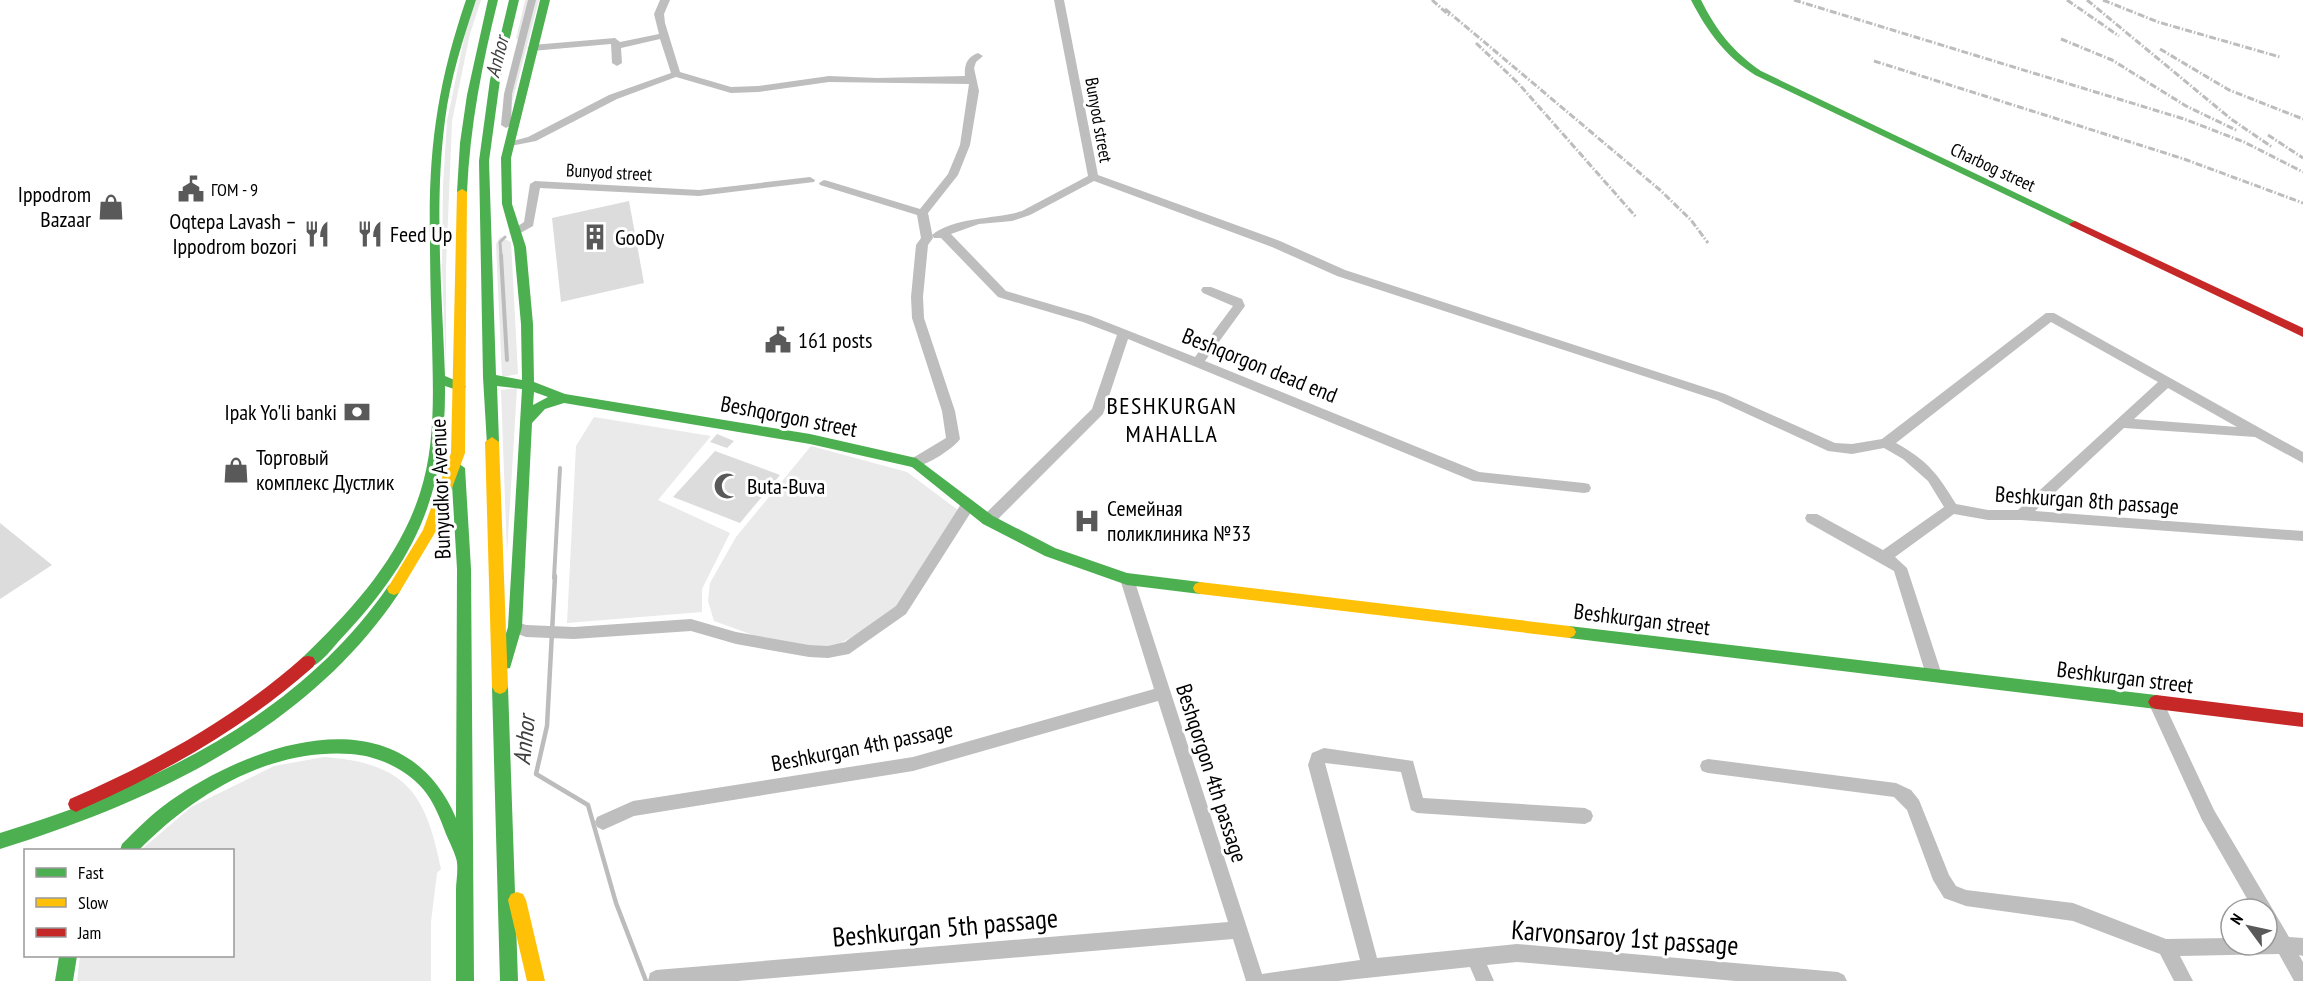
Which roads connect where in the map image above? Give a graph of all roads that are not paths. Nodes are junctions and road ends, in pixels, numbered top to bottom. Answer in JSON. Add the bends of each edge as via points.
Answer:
{"nodes":[{"id":1,"x":471,"y":0,"type":"edge"},
{"id":2,"x":494,"y":0,"type":"edge"},
{"id":3,"x":514,"y":0,"type":"edge"},
{"id":4,"x":545,"y":0,"type":"edge"},
{"id":5,"x":665,"y":0,"type":"edge"},
{"id":6,"x":1059,"y":0,"type":"edge"},
{"id":7,"x":1696,"y":0,"type":"edge"},
{"id":8,"x":665,"y":35,"type":"junction"},
{"id":9,"x":616,"y":46,"type":"junction"},
{"id":10,"x":532,"y":48,"type":"junction"},
{"id":11,"x":978,"y":56,"type":"dead end"},
{"id":12,"x":617,"y":63,"type":"dead end"},
{"id":13,"x":676,"y":74,"type":"junction"},
{"id":14,"x":970,"y":79,"type":"junction"},
{"id":15,"x":510,"y":145,"type":"junction"},
{"id":16,"x":1093,"y":177,"type":"junction"},
{"id":17,"x":810,"y":180,"type":"dead end"},
{"id":18,"x":824,"y":183,"type":"dead end"},
{"id":19,"x":922,"y":213,"type":"junction"},
{"id":20,"x":515,"y":232,"type":"junction"},
{"id":21,"x":943,"y":233,"type":"junction"},
{"id":22,"x":927,"y":238,"type":"junction"},
{"id":23,"x":1207,"y":290,"type":"dead end"},
{"id":24,"x":1124,"y":333,"type":"junction"},
{"id":25,"x":2303,"y":333,"type":"edge"},
{"id":26,"x":1198,"y":362,"type":"junction"},
{"id":27,"x":489,"y":376,"type":"junction"},
{"id":28,"x":438,"y":378,"type":"junction"},
{"id":29,"x":2165,"y":383,"type":"junction"},
{"id":30,"x":528,"y":385,"type":"junction"},
{"id":31,"x":460,"y":387,"type":"junction"},
{"id":32,"x":564,"y":398,"type":"junction"},
{"id":33,"x":2121,"y":423,"type":"junction"},
{"id":34,"x":525,"y":425,"type":"junction"},
{"id":35,"x":2257,"y":433,"type":"junction"},
{"id":36,"x":1886,"y":443,"type":"junction"},
{"id":37,"x":458,"y":453,"type":"junction"},
{"id":38,"x":2303,"y":458,"type":"edge"},
{"id":39,"x":916,"y":463,"type":"junction"},
{"id":40,"x":434,"y":467,"type":"junction"},
{"id":41,"x":1584,"y":488,"type":"dead end"},
{"id":42,"x":968,"y":505,"type":"junction"},
{"id":43,"x":1952,"y":508,"type":"junction"},
{"id":44,"x":2021,"y":514,"type":"junction"},
{"id":45,"x":1812,"y":518,"type":"dead end"},
{"id":46,"x":988,"y":520,"type":"junction"},
{"id":47,"x":2303,"y":536,"type":"edge"},
{"id":48,"x":1884,"y":557,"type":"junction"},
{"id":49,"x":1127,"y":579,"type":"junction"},
{"id":50,"x":515,"y":627,"type":"junction"},
{"id":51,"x":1934,"y":675,"type":"junction"},
{"id":52,"x":498,"y":692,"type":"junction"},
{"id":53,"x":1163,"y":693,"type":"junction"},
{"id":54,"x":2156,"y":702,"type":"junction"},
{"id":55,"x":2303,"y":720,"type":"edge"},
{"id":56,"x":1708,"y":766,"type":"dead end"},
{"id":57,"x":1585,"y":816,"type":"dead end"},
{"id":58,"x":603,"y":822,"type":"dead end"},
{"id":59,"x":0,"y":827,"type":"edge"},
{"id":60,"x":0,"y":841,"type":"edge"},
{"id":61,"x":129,"y":849,"type":"edge"},
{"id":62,"x":504,"y":860,"type":"junction"},
{"id":63,"x":465,"y":861,"type":"junction"},
{"id":64,"x":2256,"y":897,"type":"edge"},
{"id":65,"x":1239,"y":930,"type":"junction"},
{"id":66,"x":2279,"y":936,"type":"edge"},
{"id":67,"x":2284,"y":945,"type":"junction"},
{"id":68,"x":2166,"y":948,"type":"junction"},
{"id":69,"x":2303,"y":948,"type":"edge"},
{"id":70,"x":68,"y":957,"type":"edge"},
{"id":71,"x":1475,"y":958,"type":"junction"},
{"id":72,"x":1371,"y":968,"type":"junction"},
{"id":73,"x":1745,"y":976,"type":"edge"},
{"id":74,"x":656,"y":978,"type":"dead end"},
{"id":75,"x":2303,"y":980,"type":"edge"},
{"id":76,"x":64,"y":981,"type":"edge"},
{"id":77,"x":465,"y":981,"type":"edge"},
{"id":78,"x":509,"y":981,"type":"edge"},
{"id":79,"x":536,"y":981,"type":"edge"},
{"id":80,"x":1255,"y":981,"type":"edge"},
{"id":81,"x":1266,"y":981,"type":"edge"},
{"id":82,"x":1485,"y":981,"type":"edge"},
{"id":83,"x":1838,"y":981,"type":"edge"},
{"id":84,"x":2184,"y":981,"type":"edge"}],
"edges":[{"from":1,"to":28,"type":"main road","name":"Bunyudkor Avenue","via":[[457,39],[440,122],[436,235]]},
{"from":2,"to":31,"type":"main road","name":"Bunyudkor Avenue","via":[[473,81],[463,154]]},
{"from":3,"to":27,"type":"main road","via":[[495,80],[484,161]]},
{"from":4,"to":10,"type":"main road"},
{"from":5,"to":8,"type":"street","via":[[659,14]]},
{"from":6,"to":16,"type":"street","name":"Bunyod street"},
{"from":7,"to":25,"type":"main road","name":"Charbog street","via":[[1724,49],[1758,73]]},
{"from":8,"to":9,"type":"street"},
{"from":8,"to":13,"type":"street"},
{"from":9,"to":10,"type":"street","via":[[615,41]]},
{"from":9,"to":12,"type":"street"},
{"from":10,"to":15,"type":"main road"},
{"from":11,"to":14,"type":"street","via":[[971,61]]},
{"from":13,"to":14,"type":"street","via":[[731,90],[829,79]]},
{"from":13,"to":15,"type":"street","via":[[613,98],[532,140]]},
{"from":14,"to":19,"type":"street","via":[[974,91],[965,145],[953,174]]},
{"from":15,"to":20,"type":"main road","via":[[506,158],[507,204]]},
{"from":16,"to":21,"type":"street","name":"Bunyod street","via":[[1026,213],[978,221]]},
{"from":16,"to":36,"type":"street","via":[[1276,244],[1341,273],[1721,397],[1833,448]]},
{"from":17,"to":20,"type":"street","name":"Bunyod street","via":[[699,193],[536,184],[529,224]]},
{"from":18,"to":19,"type":"street"},
{"from":19,"to":22,"type":"street"},
{"from":20,"to":30,"type":"main road","via":[[520,247],[527,324]]},
{"from":21,"to":22,"type":"street","name":"Bunyod street"},
{"from":21,"to":24,"type":"street","name":"Beshqorgon dead end","via":[[1002,294]]},
{"from":22,"to":39,"type":"street","via":[[922,245],[919,326],[953,438]]},
{"from":23,"to":26,"type":"street","via":[[1238,302],[1239,306]]},
{"from":24,"to":26,"type":"street","name":"Beshqorgon dead end"},
{"from":24,"to":46,"type":"street","via":[[1098,411]]},
{"from":26,"to":41,"type":"street","name":"Beshqorgon dead end","via":[[1478,477]]},
{"from":27,"to":30,"type":"main road","name":"Beshqorgon street","via":[[499,382]]},
{"from":27,"to":52,"type":"main road"},
{"from":28,"to":31,"type":"main road"},
{"from":28,"to":40,"type":"main road","name":"Bunyudkor Avenue"},
{"from":29,"to":33,"type":"street"},
{"from":29,"to":35,"type":"street"},
{"from":29,"to":36,"type":"street","via":[[2050,316]]},
{"from":30,"to":32,"type":"main road","name":"Beshqorgon street"},
{"from":30,"to":34,"type":"main road"},
{"from":31,"to":37,"type":"main road","name":"Bunyudkor Avenue"},
{"from":32,"to":34,"type":"main road","via":[[539,405]]},
{"from":32,"to":39,"type":"main road","name":"Beshqorgon street","via":[[810,439]]},
{"from":33,"to":35,"type":"street"},
{"from":33,"to":44,"type":"street"},
{"from":34,"to":50,"type":"main road"},
{"from":35,"to":38,"type":"street"},
{"from":36,"to":43,"type":"street","via":[[1932,477]]},
{"from":37,"to":40,"type":"main road"},
{"from":37,"to":60,"type":"main road","via":[[434,521],[412,562],[347,645],[299,692],[234,740],[166,781],[101,811]]},
{"from":37,"to":63,"type":"main road","name":"Bunyudkor Avenue","via":[[464,569]]},
{"from":39,"to":42,"type":"main road","name":"Beshqorgon street"},
{"from":40,"to":59,"type":"main road","name":"Bunyudkor Avenue","via":[[408,537],[377,584],[330,642],[275,692],[174,760],[63,809]]},
{"from":42,"to":46,"type":"main road","name":"Beshqorgon street"},
{"from":42,"to":50,"type":"street","via":[[901,610],[849,648],[808,651],[691,625],[574,633]]},
{"from":43,"to":44,"type":"street","name":"Beshkurgan 8th passage","via":[[1988,515]]},
{"from":43,"to":48,"type":"street"},
{"from":44,"to":47,"type":"street","name":"Beshkurgan 8th passage"},
{"from":45,"to":48,"type":"street"},
{"from":46,"to":49,"type":"main road","name":"Beshkurgan street","via":[[1050,552]]},
{"from":48,"to":51,"type":"street","via":[[1900,568]]},
{"from":49,"to":51,"type":"main road","name":"Beshkurgan street"},
{"from":49,"to":53,"type":"street","name":"Beshqorgon 4th passage"},
{"from":50,"to":52,"type":"main road"},
{"from":51,"to":54,"type":"main road","name":"Beshkurgan street"},
{"from":52,"to":62,"type":"main road"},
{"from":53,"to":58,"type":"street","name":"Beshkurgan 4th passage","via":[[913,764],[633,809]]},
{"from":53,"to":65,"type":"street","name":"Beshqorgon 4th passage"},
{"from":54,"to":55,"type":"main road","name":"Beshkurgan street"},
{"from":54,"to":64,"type":"street","via":[[2208,815]]},
{"from":56,"to":68,"type":"street","via":[[1896,790],[1913,805],[1950,892],[1966,898],[2073,912]]},
{"from":57,"to":72,"type":"street","via":[[1418,805],[1407,766],[1324,755],[1318,759],[1316,765]]},
{"from":61,"to":63,"type":"main road","via":[[176,806],[227,775],[290,751],[337,746],[365,748],[394,757],[424,779],[440,802]]},
{"from":62,"to":78,"type":"main road"},
{"from":62,"to":79,"type":"main road"},
{"from":63,"to":77,"type":"main road","name":"Bunyudkor Avenue"},
{"from":65,"to":74,"type":"street","name":"Beshkurgan 5th passage"},
{"from":65,"to":80,"type":"street","name":"Beshqorgon 4th passage"},
{"from":66,"to":67,"type":"street"},
{"from":67,"to":68,"type":"street"},
{"from":67,"to":69,"type":"street"},
{"from":67,"to":75,"type":"street"},
{"from":68,"to":84,"type":"street"},
{"from":70,"to":76,"type":"main road"},
{"from":71,"to":72,"type":"street","name":"Karvonsaroy 1st passage"},
{"from":71,"to":73,"type":"street","name":"Karvonsaroy 1st passage","via":[[1517,953]]},
{"from":71,"to":82,"type":"street"},
{"from":72,"to":81,"type":"street","name":"Karvonsaroy 1st passage"},
{"from":73,"to":83,"type":"street","name":"Karvonsaroy 1st passage"}]}
